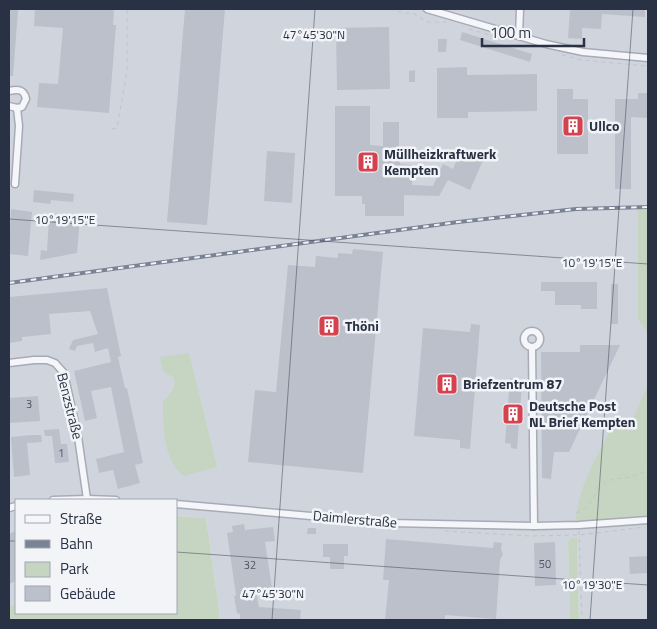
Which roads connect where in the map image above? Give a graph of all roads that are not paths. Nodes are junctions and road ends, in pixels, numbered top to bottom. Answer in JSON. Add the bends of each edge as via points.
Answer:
{"nodes":[{"id":1,"x":427,"y":9,"type":"edge"},
{"id":2,"x":520,"y":9,"type":"edge"},
{"id":3,"x":519,"y":36,"type":"junction"},
{"id":4,"x":648,"y":58,"type":"edge"},
{"id":5,"x":9,"y":91,"type":"edge"},
{"id":6,"x":9,"y":106,"type":"edge"},
{"id":7,"x":17,"y":108,"type":"junction"},
{"id":8,"x":15,"y":184,"type":"dead end"},
{"id":9,"x":532,"y":347,"type":"dead end"},
{"id":10,"x":9,"y":363,"type":"edge"},
{"id":11,"x":87,"y":499,"type":"edge"},
{"id":12,"x":178,"y":504,"type":"edge"},
{"id":13,"x":648,"y":520,"type":"edge"},
{"id":14,"x":534,"y":526,"type":"junction"}],
"edges":[{"from":1,"to":3,"type":"street"},
{"from":2,"to":3,"type":"street"},
{"from":3,"to":4,"type":"street","via":[[583,52]]},
{"from":5,"to":7,"type":"street","via":[[17,89],[25,94],[25,104]]},
{"from":6,"to":7,"type":"street"},
{"from":7,"to":8,"type":"street"},
{"from":9,"to":14,"type":"street"},
{"from":10,"to":11,"type":"street","name":"Benzstraße","via":[[47,360],[64,373]]},
{"from":12,"to":14,"type":"street","name":"Daimlerstraße","via":[[390,522]]},
{"from":13,"to":14,"type":"street","name":"Daimlerstraße"}]}
